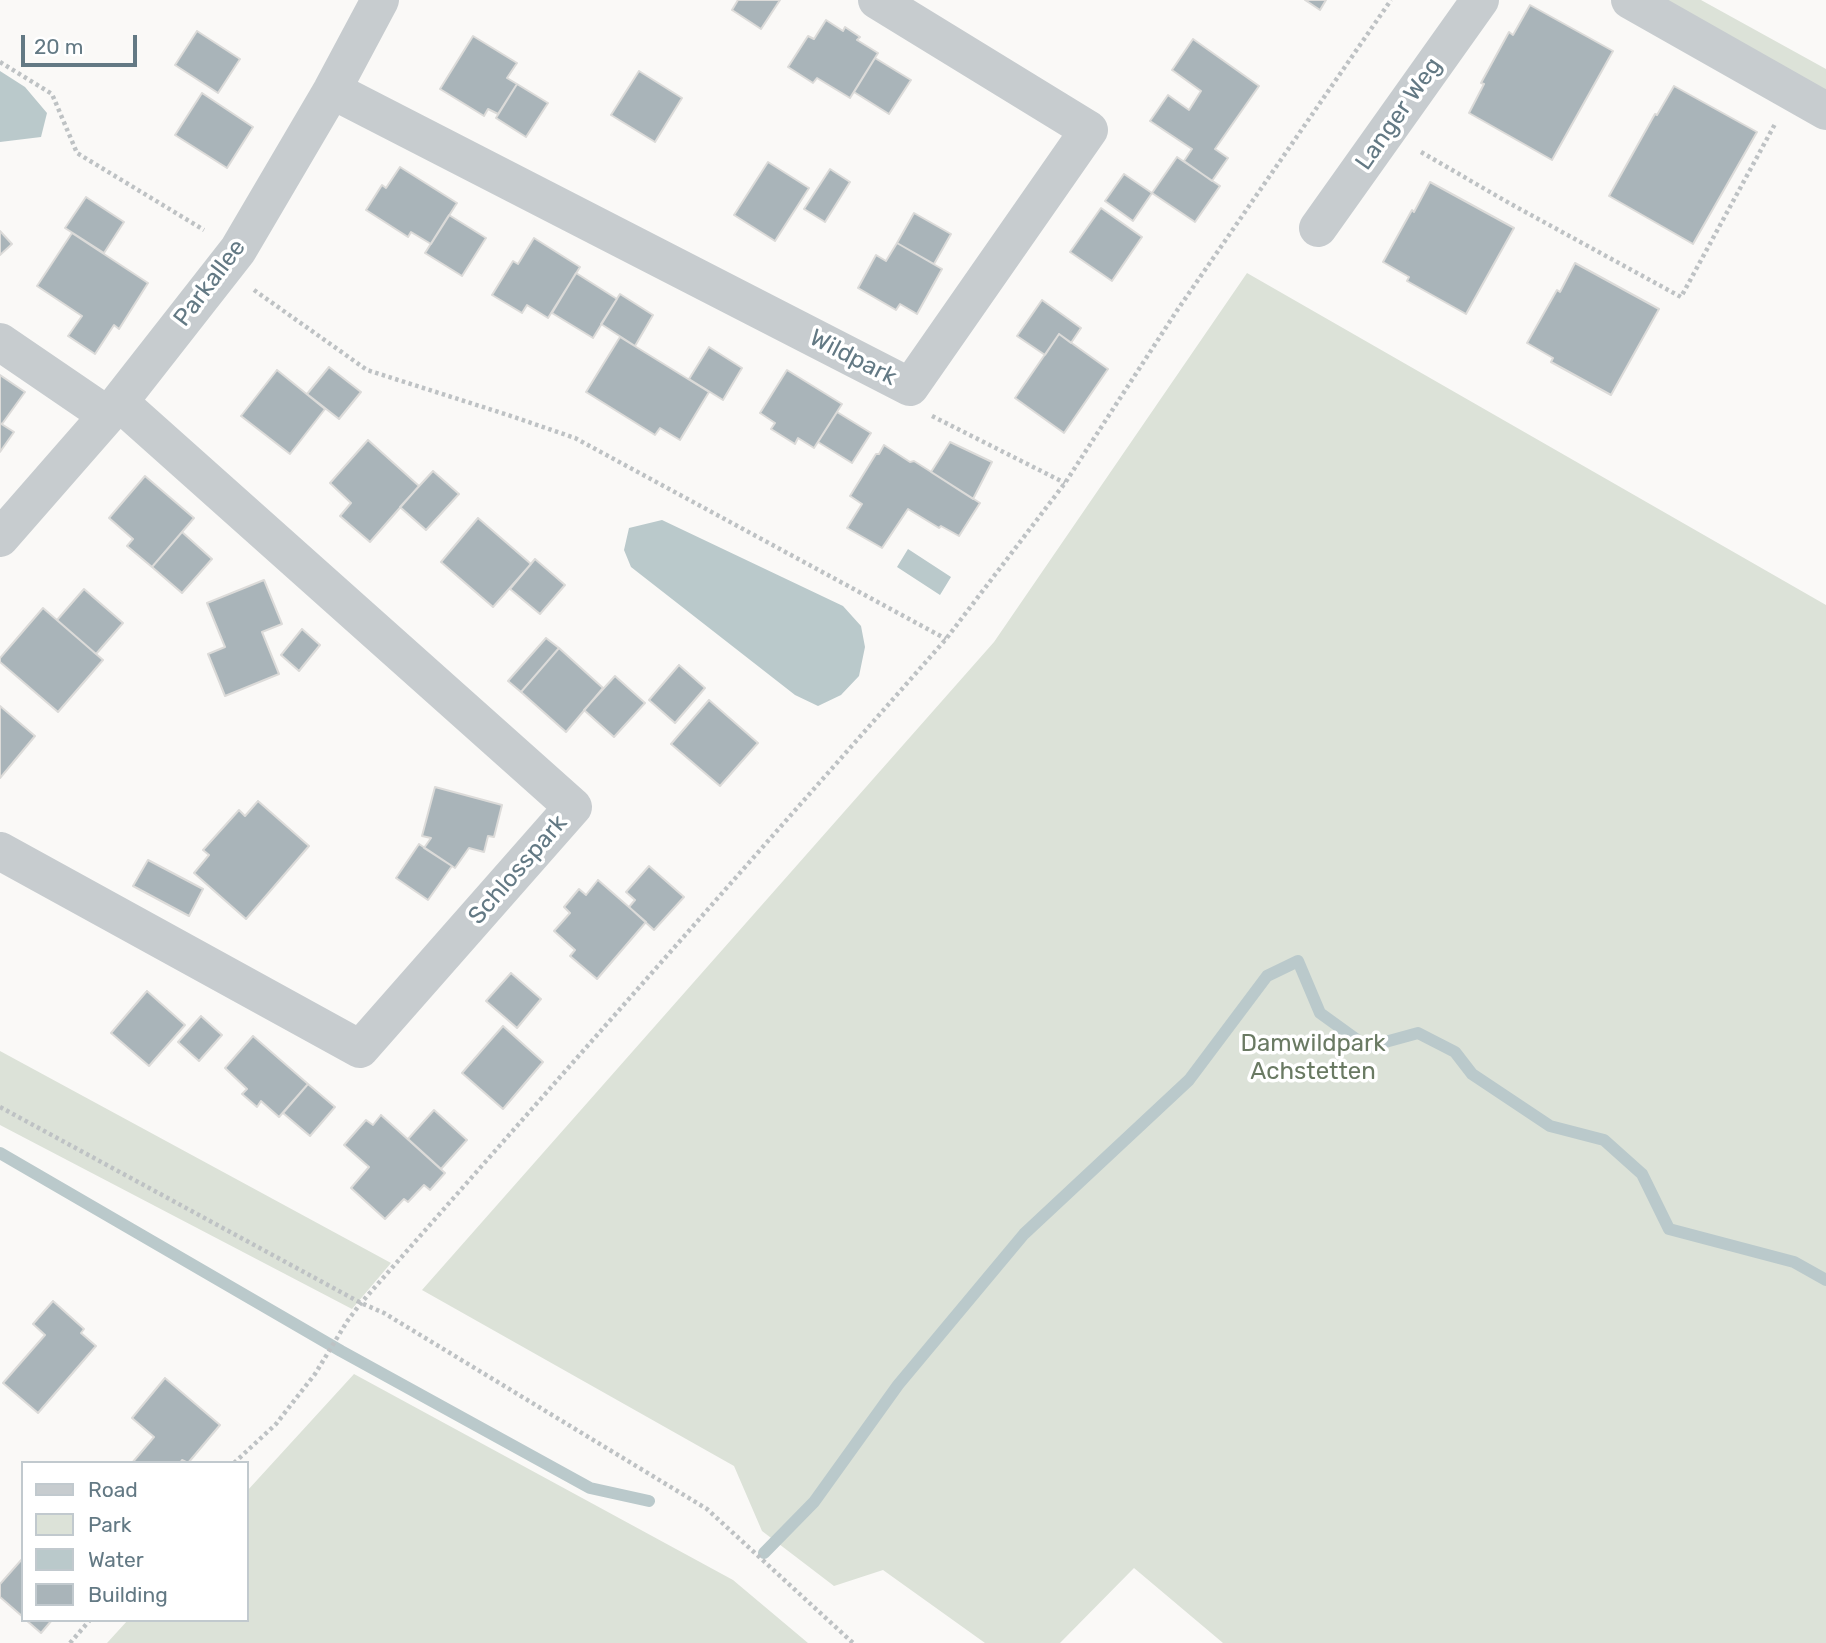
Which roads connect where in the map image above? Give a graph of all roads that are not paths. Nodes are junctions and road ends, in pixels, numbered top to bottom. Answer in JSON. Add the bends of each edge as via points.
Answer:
{"nodes":[{"id":1,"x":380,"y":0,"type":"edge"},
{"id":2,"x":877,"y":0,"type":"edge"},
{"id":3,"x":1480,"y":0,"type":"edge"},
{"id":4,"x":1630,"y":0,"type":"edge"},
{"id":5,"x":332,"y":90,"type":"junction"},
{"id":6,"x":1826,"y":111,"type":"edge"},
{"id":7,"x":1318,"y":228,"type":"dead end"},
{"id":8,"x":0,"y":342,"type":"edge"},
{"id":9,"x":113,"y":408,"type":"junction"},
{"id":10,"x":0,"y":538,"type":"edge"},
{"id":11,"x":0,"y":850,"type":"edge"}],
"edges":[{"from":1,"to":5,"type":"street","name":"Parkallee"},
{"from":2,"to":5,"type":"street","name":"Wildpark","via":[[1089,130],[910,387]]},
{"from":3,"to":7,"type":"street","name":"Langer Weg"},
{"from":4,"to":6,"type":"street"},
{"from":5,"to":9,"type":"street","name":"Parkallee","via":[[230,260]]},
{"from":8,"to":9,"type":"street"},
{"from":9,"to":10,"type":"street","name":"Parkallee"},
{"from":9,"to":11,"type":"street","name":"Schlosspark","via":[[573,807],[360,1049]]}]}
